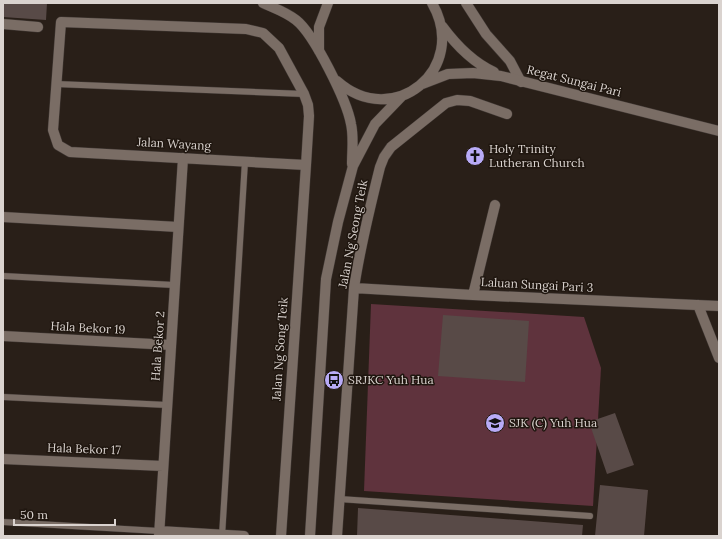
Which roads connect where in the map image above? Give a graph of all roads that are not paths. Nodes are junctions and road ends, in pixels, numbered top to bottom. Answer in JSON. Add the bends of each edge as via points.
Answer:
{"nodes":[{"id":1,"x":263,"y":3,"type":"edge"},
{"id":2,"x":328,"y":3,"type":"edge"},
{"id":3,"x":432,"y":3,"type":"edge"},
{"id":4,"x":466,"y":3,"type":"edge"},
{"id":5,"x":3,"y":24,"type":"edge"},
{"id":6,"x":442,"y":26,"type":"junction"},
{"id":7,"x":38,"y":27,"type":"dead end"},
{"id":8,"x":319,"y":51,"type":"junction"},
{"id":9,"x":501,"y":76,"type":"junction"},
{"id":10,"x":332,"y":78,"type":"junction"},
{"id":11,"x":521,"y":82,"type":"junction"},
{"id":12,"x":56,"y":84,"type":"junction"},
{"id":13,"x":422,"y":84,"type":"junction"},
{"id":14,"x":304,"y":94,"type":"junction"},
{"id":15,"x":402,"y":96,"type":"junction"},
{"id":16,"x":507,"y":114,"type":"dead end"},
{"id":17,"x":719,"y":131,"type":"edge"},
{"id":18,"x":182,"y":158,"type":"junction"},
{"id":19,"x":245,"y":161,"type":"junction"},
{"id":20,"x":306,"y":165,"type":"junction"},
{"id":21,"x":352,"y":166,"type":"junction"},
{"id":22,"x":495,"y":205,"type":"dead end"},
{"id":23,"x":3,"y":217,"type":"edge"},
{"id":24,"x":178,"y":227,"type":"junction"},
{"id":25,"x":3,"y":276,"type":"edge"},
{"id":26,"x":174,"y":285,"type":"junction"},
{"id":27,"x":354,"y":288,"type":"junction"},
{"id":28,"x":473,"y":295,"type":"junction"},
{"id":29,"x":698,"y":305,"type":"junction"},
{"id":30,"x":719,"y":306,"type":"edge"},
{"id":31,"x":3,"y":336,"type":"edge"},
{"id":32,"x":171,"y":345,"type":"junction"},
{"id":33,"x":719,"y":358,"type":"edge"},
{"id":34,"x":3,"y":397,"type":"edge"},
{"id":35,"x":167,"y":404,"type":"junction"},
{"id":36,"x":3,"y":459,"type":"edge"},
{"id":37,"x":163,"y":466,"type":"junction"},
{"id":38,"x":339,"y":499,"type":"junction"},
{"id":39,"x":590,"y":516,"type":"dead end"},
{"id":40,"x":3,"y":522,"type":"edge"},
{"id":41,"x":159,"y":533,"type":"edge"},
{"id":42,"x":222,"y":535,"type":"edge"},
{"id":43,"x":244,"y":536,"type":"edge"},
{"id":44,"x":281,"y":536,"type":"edge"},
{"id":45,"x":310,"y":536,"type":"edge"},
{"id":46,"x":337,"y":536,"type":"edge"}],
"edges":[{"from":1,"to":8,"type":"street","via":[[281,10],[296,20]]},
{"from":2,"to":8,"type":"street","via":[[319,27]]},
{"from":3,"to":6,"type":"street"},
{"from":4,"to":11,"type":"street","via":[[486,34],[510,61]]},
{"from":5,"to":7,"type":"street"},
{"from":6,"to":9,"type":"street","via":[[452,40],[480,66]]},
{"from":6,"to":13,"type":"street","via":[[443,42],[439,58]]},
{"from":8,"to":10,"type":"street"},
{"from":9,"to":11,"type":"street","name":"Regat Sungai Pari"},
{"from":9,"to":13,"type":"street","name":"Regat Sungai Pari","via":[[448,74]]},
{"from":10,"to":15,"type":"street","via":[[347,90],[364,98],[383,100]]},
{"from":10,"to":21,"type":"street","via":[[346,105],[352,125]]},
{"from":11,"to":17,"type":"street","name":"Regat Sungai Pari"},
{"from":12,"to":14,"type":"lane"},
{"from":12,"to":14,"type":"street","name":"Jalan Ng Song Teik","via":[[61,22],[246,29],[262,33],[279,48]]},
{"from":12,"to":18,"type":"street","name":"Jalan Wayang","via":[[53,130],[58,145],[70,152]]},
{"from":13,"to":15,"type":"street"},
{"from":14,"to":20,"type":"street","name":"Jalan Ng Song Teik","via":[[309,116]]},
{"from":15,"to":21,"type":"street","via":[[375,124]]},
{"from":16,"to":27,"type":"street","name":"Jalan Ng Seong Teik","via":[[470,101],[457,100],[446,104],[391,147],[380,167]]},
{"from":18,"to":19,"type":"street","name":"Jalan Wayang"},
{"from":18,"to":24,"type":"street","name":"Hala Bekor 2"},
{"from":19,"to":20,"type":"street","name":"Jalan Wayang"},
{"from":19,"to":42,"type":"lane"},
{"from":20,"to":44,"type":"street","name":"Jalan Ng Song Teik"},
{"from":21,"to":45,"type":"street","name":"Jalan Ng Seong Teik","via":[[326,279]]},
{"from":22,"to":28,"type":"street"},
{"from":23,"to":24,"type":"street"},
{"from":24,"to":26,"type":"street","name":"Hala Bekor 2"},
{"from":25,"to":26,"type":"lane"},
{"from":26,"to":32,"type":"street","name":"Hala Bekor 2"},
{"from":27,"to":28,"type":"street","name":"Laluan Sungai Pari 3"},
{"from":27,"to":38,"type":"street","name":"Jalan Ng Seong Teik"},
{"from":28,"to":29,"type":"street","name":"Laluan Sungai Pari 3"},
{"from":29,"to":30,"type":"street","name":"Laluan Sungai Pari 3"},
{"from":29,"to":33,"type":"street"},
{"from":31,"to":32,"type":"street","name":"Hala Bekor 19"},
{"from":32,"to":35,"type":"street","name":"Hala Bekor 2"},
{"from":34,"to":35,"type":"lane"},
{"from":35,"to":37,"type":"street","name":"Hala Bekor 2"},
{"from":36,"to":37,"type":"street","name":"Hala Bekor 17"},
{"from":37,"to":41,"type":"street","name":"Hala Bekor 2"},
{"from":38,"to":39,"type":"lane"},
{"from":38,"to":46,"type":"street","name":"Jalan Ng Seong Teik"},
{"from":40,"to":41,"type":"lane"},
{"from":41,"to":42,"type":"street"},
{"from":42,"to":43,"type":"street"}]}
